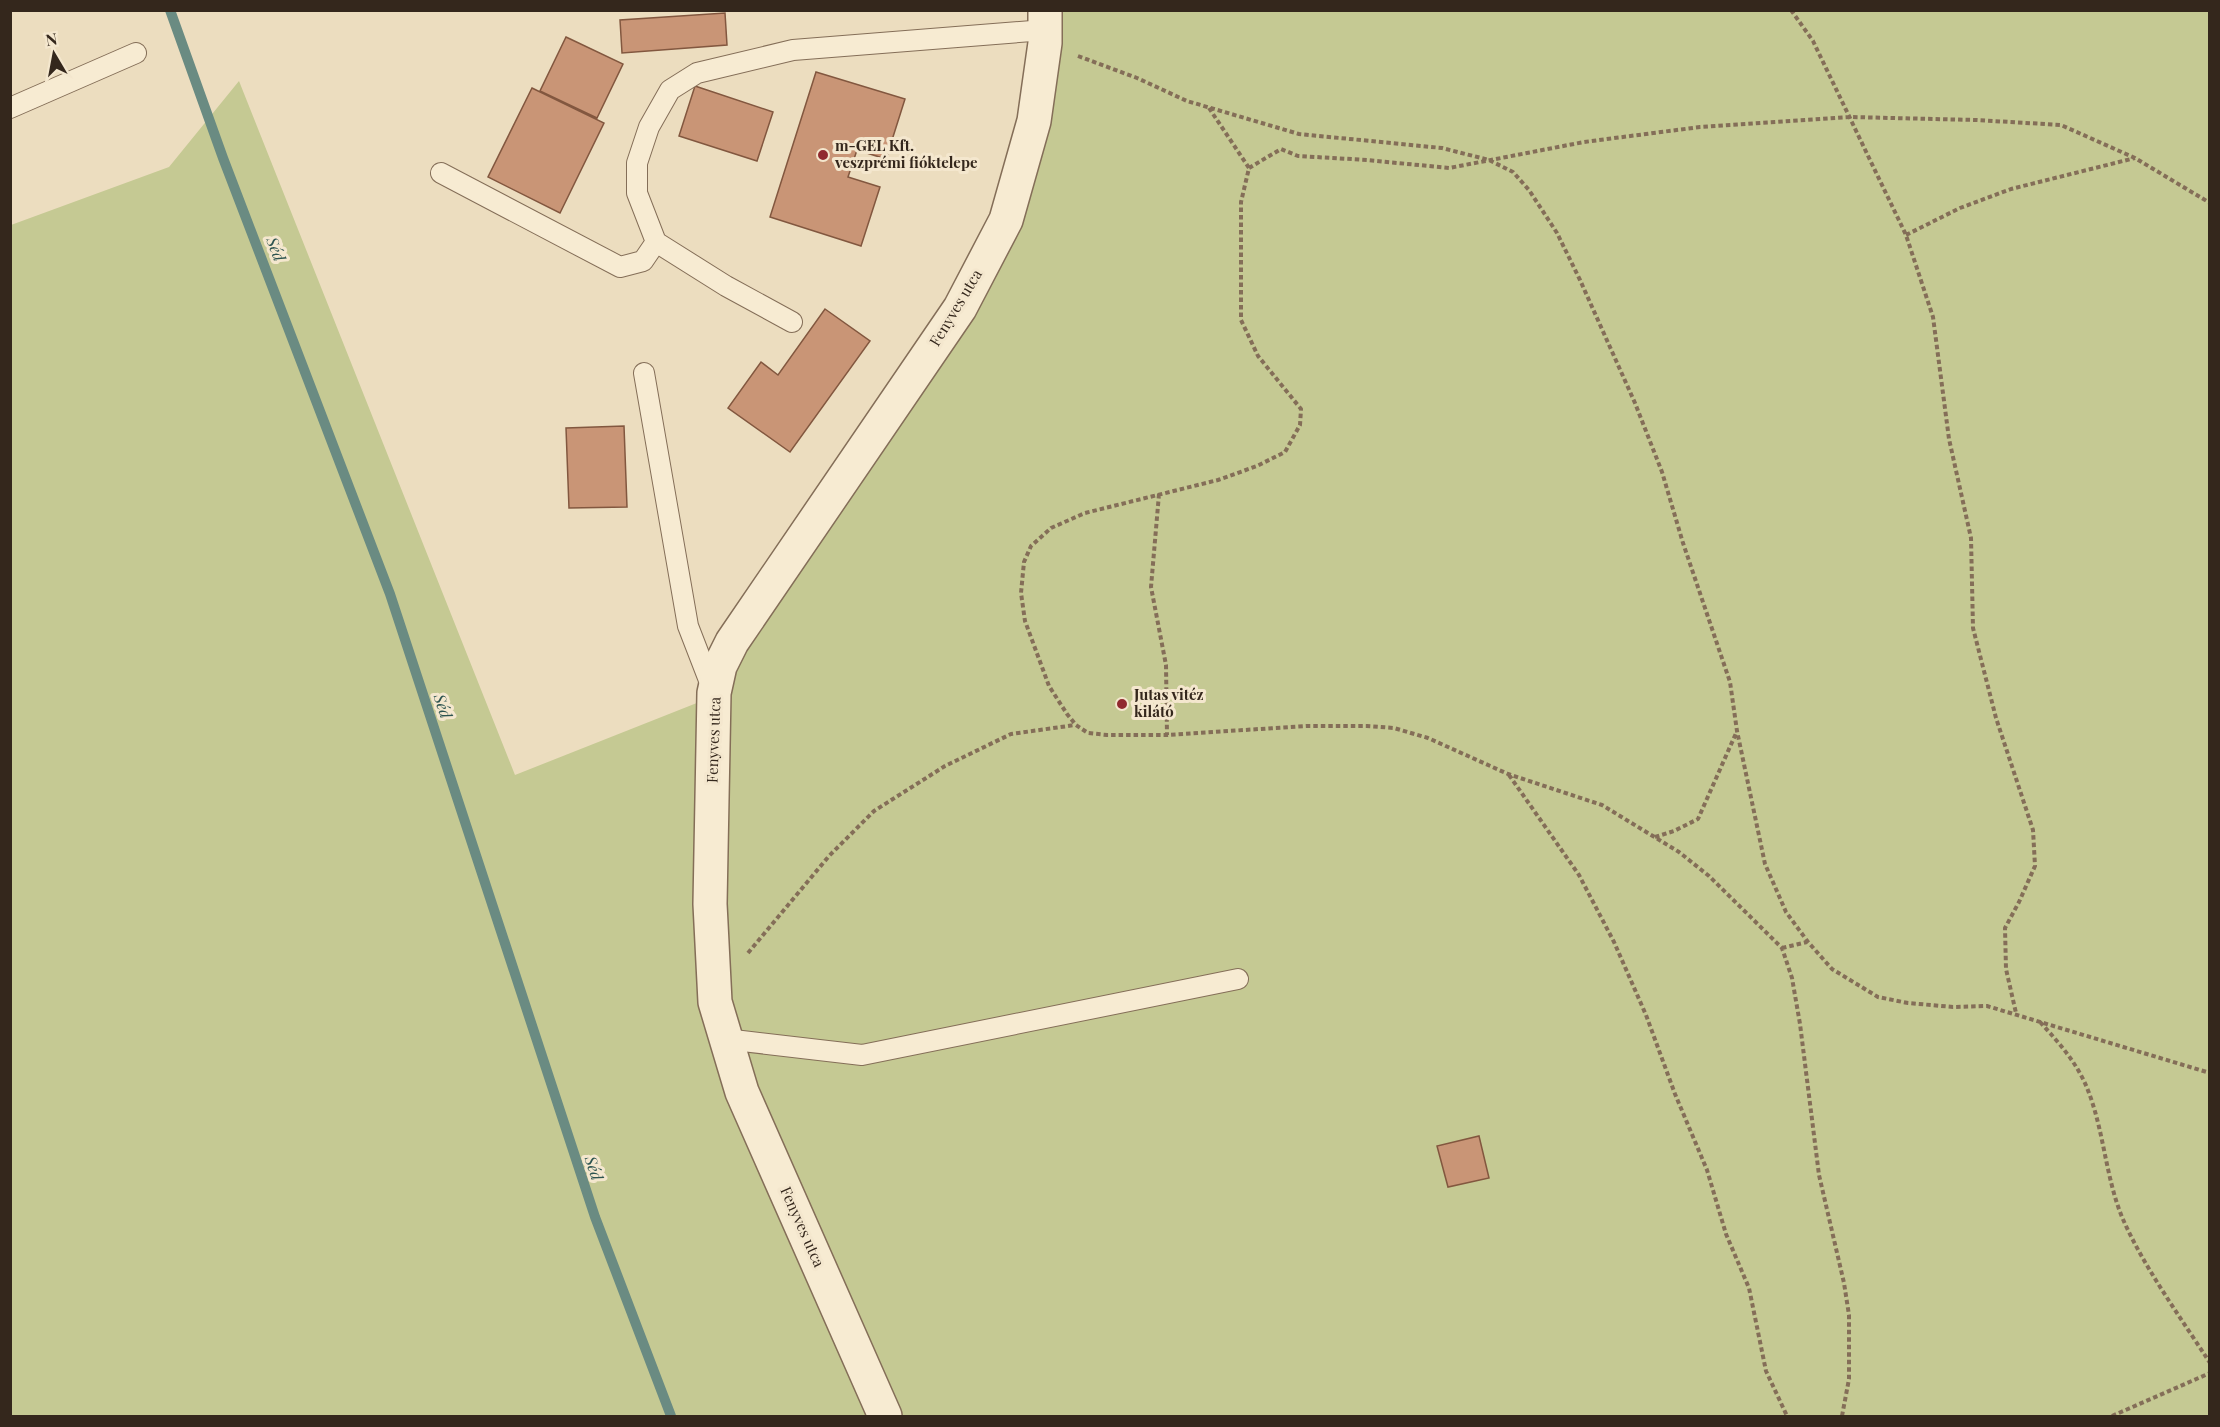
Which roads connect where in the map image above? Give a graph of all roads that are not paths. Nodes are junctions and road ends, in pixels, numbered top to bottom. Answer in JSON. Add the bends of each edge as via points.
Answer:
{"nodes":[{"id":1,"x":1045,"y":28,"type":"edge"},
{"id":2,"x":136,"y":53,"type":"dead end"},
{"id":3,"x":10,"y":108,"type":"edge"},
{"id":4,"x":441,"y":172,"type":"dead end"},
{"id":5,"x":656,"y":242,"type":"junction"},
{"id":6,"x":792,"y":322,"type":"dead end"},
{"id":7,"x":644,"y":373,"type":"dead end"},
{"id":8,"x":714,"y":693,"type":"junction"},
{"id":9,"x":1238,"y":979,"type":"dead end"},
{"id":10,"x":725,"y":1039,"type":"junction"},
{"id":11,"x":885,"y":1416,"type":"edge"}],
"edges":[{"from":1,"to":5,"type":"lane","via":[[793,50],[697,73],[670,90],[649,127],[637,163],[636,194]]},
{"from":1,"to":8,"type":"street","name":"Fenyves utca","via":[[1034,121],[1006,220],[960,308],[732,642],[720,666]]},
{"from":2,"to":3,"type":"lane"},
{"from":4,"to":5,"type":"lane","via":[[621,267],[643,261]]},
{"from":5,"to":6,"type":"lane"},
{"from":7,"to":8,"type":"lane","via":[[688,626]]},
{"from":8,"to":10,"type":"street","name":"Fenyves utca","via":[[710,904],[715,1002]]},
{"from":9,"to":10,"type":"lane","via":[[862,1055]]},
{"from":10,"to":11,"type":"street","name":"Fenyves utca","via":[[742,1092]]}]}
